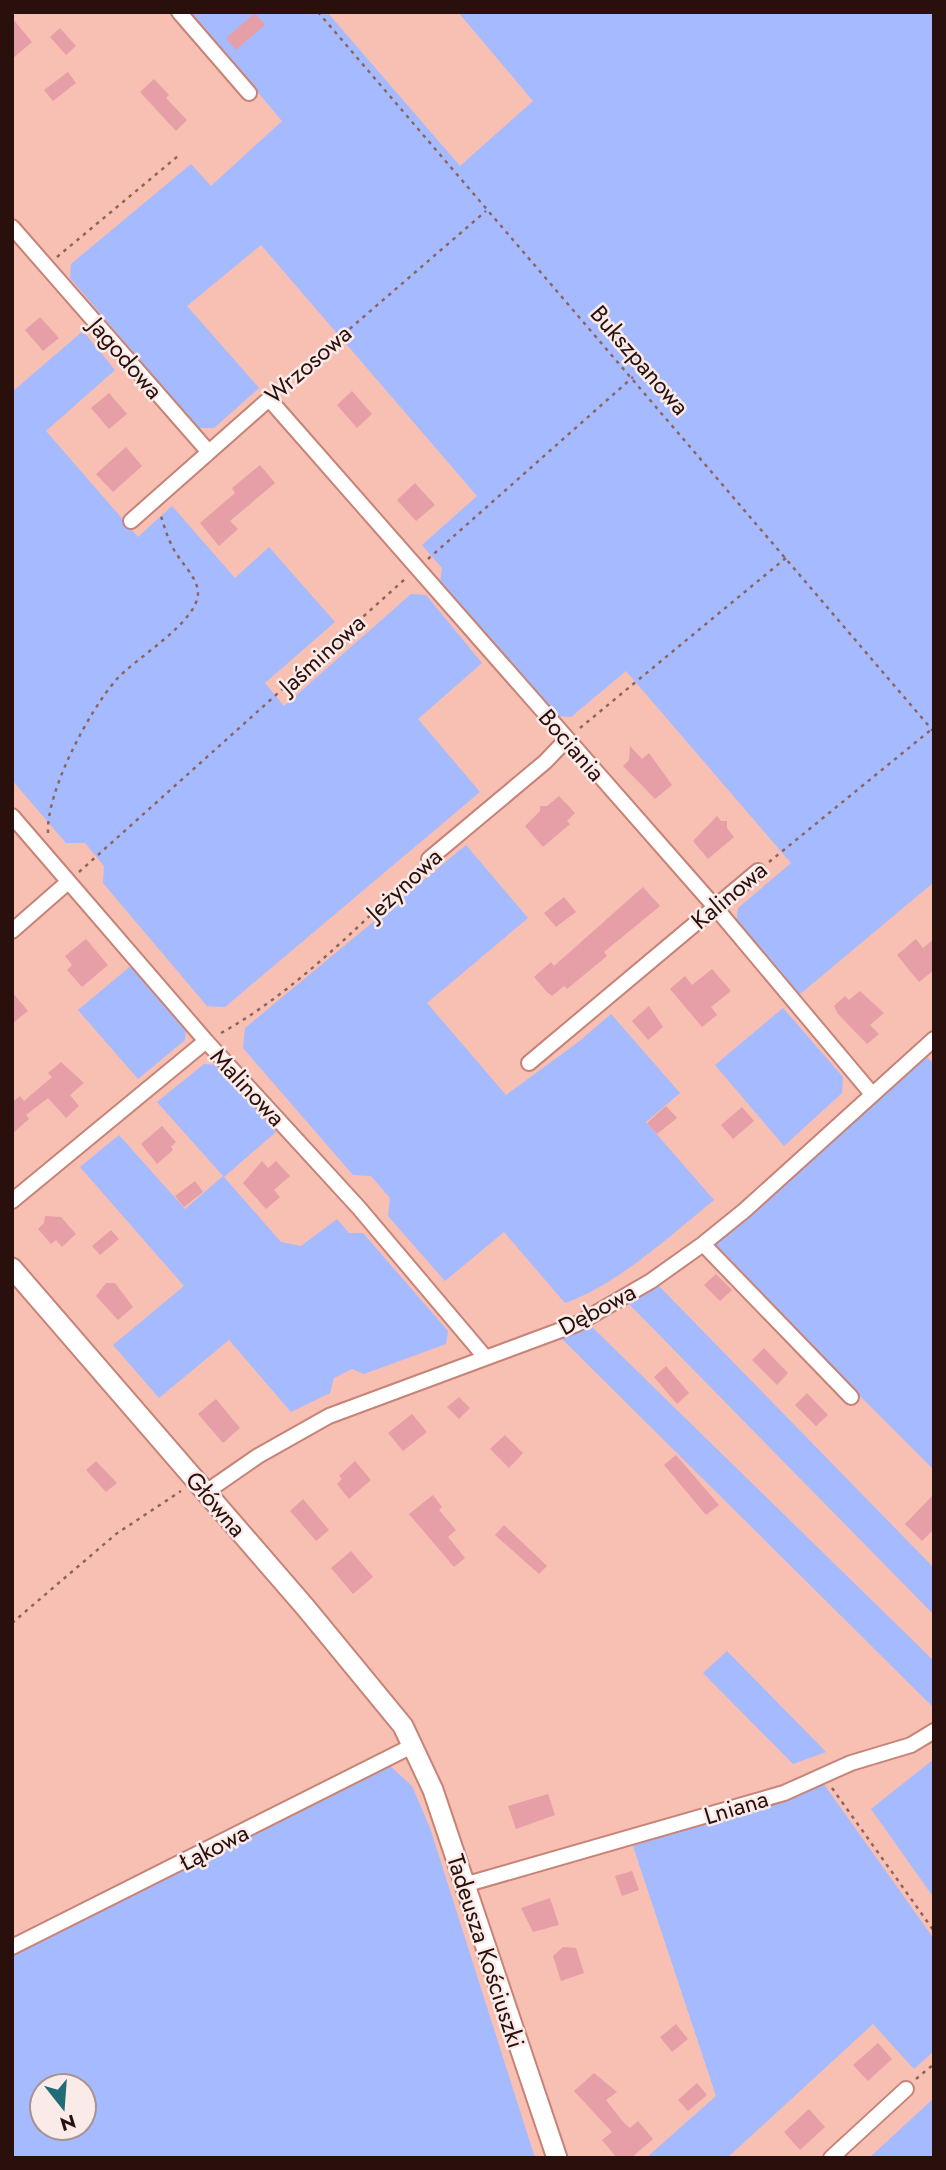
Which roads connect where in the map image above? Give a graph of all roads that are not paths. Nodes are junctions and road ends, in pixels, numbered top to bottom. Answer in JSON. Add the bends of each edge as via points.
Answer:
{"nodes":[{"id":1,"x":180,"y":12,"type":"edge"},
{"id":2,"x":249,"y":93,"type":"dead end"},
{"id":3,"x":12,"y":227,"type":"edge"},
{"id":4,"x":268,"y":398,"type":"joint"},
{"id":5,"x":207,"y":450,"type":"junction"},
{"id":6,"x":131,"y":521,"type":"dead end"},
{"id":7,"x":566,"y":739,"type":"junction"},
{"id":8,"x":12,"y":816,"type":"edge"},
{"id":9,"x":429,"y":859,"type":"road end"},
{"id":10,"x":758,"y":871,"type":"road end"},
{"id":11,"x":68,"y":882,"type":"junction"},
{"id":12,"x":715,"y":907,"type":"junction"},
{"id":13,"x":12,"y":931,"type":"edge"},
{"id":14,"x":934,"y":1039,"type":"edge"},
{"id":15,"x":206,"y":1041,"type":"junction"},
{"id":16,"x":529,"y":1063,"type":"dead end"},
{"id":17,"x":872,"y":1094,"type":"junction"},
{"id":18,"x":12,"y":1201,"type":"edge"},
{"id":19,"x":704,"y":1244,"type":"junction"},
{"id":20,"x":12,"y":1268,"type":"edge"},
{"id":21,"x":485,"y":1357,"type":"junction"},
{"id":22,"x":850,"y":1397,"type":"dead end"},
{"id":23,"x":204,"y":1490,"type":"junction"},
{"id":24,"x":934,"y":1731,"type":"edge"},
{"id":25,"x":414,"y":1745,"type":"junction"},
{"id":26,"x":464,"y":1885,"type":"junction"},
{"id":27,"x":12,"y":1947,"type":"edge"},
{"id":28,"x":906,"y":2089,"type":"road end"},
{"id":29,"x":557,"y":2158,"type":"edge"},
{"id":30,"x":831,"y":2158,"type":"edge"}],
"edges":[{"from":1,"to":2,"type":"street"},
{"from":3,"to":5,"type":"street","name":"Jagodowa"},
{"from":4,"to":5,"type":"street","name":"Wrzosowa"},
{"from":4,"to":7,"type":"street","name":"Bociania"},
{"from":5,"to":6,"type":"street","name":"Wrzosowa"},
{"from":7,"to":9,"type":"street","name":"Jeżynowa"},
{"from":7,"to":12,"type":"street","name":"Bociania"},
{"from":8,"to":11,"type":"street","name":"Malinowa"},
{"from":10,"to":12,"type":"street","name":"Kalinowa"},
{"from":11,"to":13,"type":"street"},
{"from":11,"to":15,"type":"street","name":"Malinowa"},
{"from":12,"to":16,"type":"street","name":"Kalinowa"},
{"from":12,"to":17,"type":"street","name":"Bociania"},
{"from":14,"to":17,"type":"street","name":"Dębowa"},
{"from":15,"to":18,"type":"street"},
{"from":15,"to":21,"type":"street","name":"Malinowa","via":[[359,1208]]},
{"from":17,"to":19,"type":"street","name":"Dębowa"},
{"from":19,"to":21,"type":"street","name":"Dębowa","via":[[577,1324]]},
{"from":19,"to":22,"type":"street"},
{"from":20,"to":23,"type":"street","name":"Główna"},
{"from":21,"to":23,"type":"street","name":"Dębowa","via":[[329,1416]]},
{"from":23,"to":25,"type":"street","name":"Główna","via":[[358,1670]]},
{"from":24,"to":26,"type":"street","name":"Lniana","via":[[911,1745],[850,1763],[758,1801]]},
{"from":25,"to":26,"type":"street","name":"Tadeusza Kościuszki"},
{"from":25,"to":27,"type":"street","name":"Łąkowa"},
{"from":26,"to":29,"type":"street","name":"Tadeusza Kościuszki"},
{"from":28,"to":30,"type":"street"}]}
